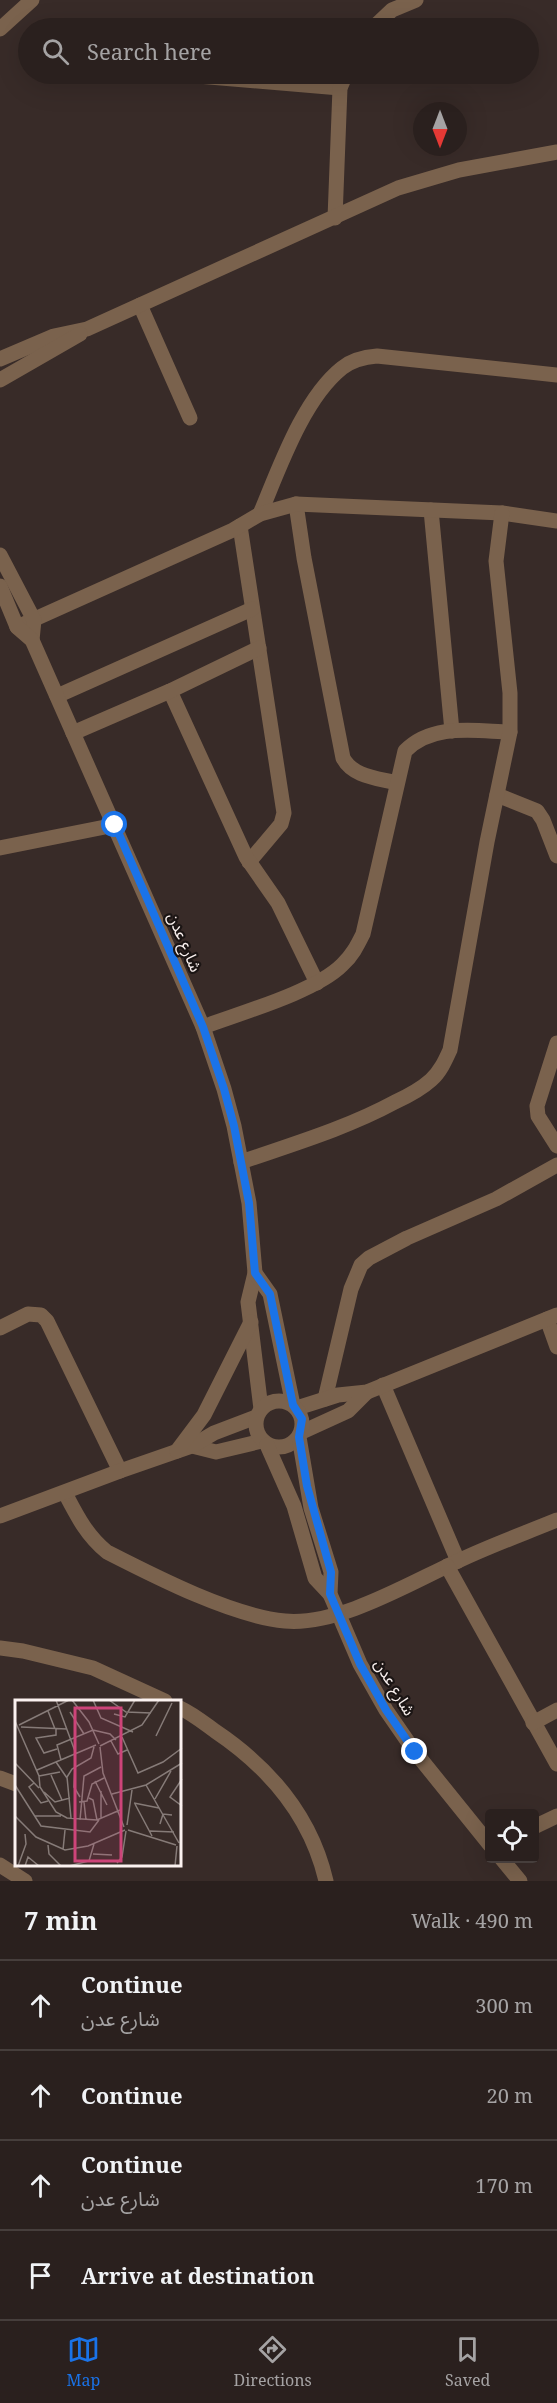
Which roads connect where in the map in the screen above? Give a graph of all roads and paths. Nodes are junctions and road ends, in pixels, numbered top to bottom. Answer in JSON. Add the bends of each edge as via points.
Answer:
{"nodes":[{"id":1,"x":32,"y":0,"type":"edge"},
{"id":2,"x":416,"y":0,"type":"edge"},
{"id":3,"x":384,"y":18,"type":"edge"},
{"id":4,"x":0,"y":29,"type":"edge"},
{"id":5,"x":293,"y":84,"type":"edge"},
{"id":6,"x":342,"y":84,"type":"edge"},
{"id":7,"x":340,"y":88,"type":"junction"},
{"id":8,"x":557,"y":152,"type":"edge"},
{"id":9,"x":334,"y":218,"type":"junction"},
{"id":10,"x":140,"y":305,"type":"junction"},
{"id":11,"x":87,"y":329,"type":"junction"},
{"id":12,"x":0,"y":359,"type":"edge"},
{"id":13,"x":557,"y":375,"type":"edge"},
{"id":14,"x":0,"y":380,"type":"edge"},
{"id":15,"x":190,"y":418,"type":"dead end"},
{"id":16,"x":296,"y":504,"type":"junction"},
{"id":17,"x":431,"y":510,"type":"junction"},
{"id":18,"x":502,"y":513,"type":"junction"},
{"id":19,"x":260,"y":514,"type":"junction"},
{"id":20,"x":557,"y":521,"type":"edge"},
{"id":21,"x":240,"y":526,"type":"junction"},
{"id":22,"x":0,"y":555,"type":"edge"},
{"id":23,"x":0,"y":585,"type":"edge"},
{"id":24,"x":252,"y":609,"type":"junction"},
{"id":25,"x":34,"y":620,"type":"junction"},
{"id":26,"x":17,"y":627,"type":"junction"},
{"id":27,"x":32,"y":640,"type":"junction"},
{"id":28,"x":259,"y":648,"type":"junction"},
{"id":29,"x":170,"y":691,"type":"junction"},
{"id":30,"x":57,"y":696,"type":"junction"},
{"id":31,"x":452,"y":731,"type":"junction"},
{"id":32,"x":510,"y":732,"type":"junction"},
{"id":33,"x":73,"y":733,"type":"junction"},
{"id":34,"x":397,"y":783,"type":"junction"},
{"id":35,"x":497,"y":795,"type":"junction"},
{"id":36,"x":115,"y":825,"type":"junction"},
{"id":37,"x":0,"y":848,"type":"edge"},
{"id":38,"x":557,"y":856,"type":"edge"},
{"id":39,"x":249,"y":862,"type":"junction"},
{"id":40,"x":317,"y":983,"type":"junction"},
{"id":41,"x":203,"y":1027,"type":"junction"},
{"id":42,"x":557,"y":1042,"type":"edge"},
{"id":43,"x":557,"y":1146,"type":"edge"},
{"id":44,"x":241,"y":1162,"type":"junction"},
{"id":45,"x":557,"y":1165,"type":"edge"},
{"id":46,"x":255,"y":1273,"type":"junction"},
{"id":47,"x":552,"y":1317,"type":"edge"},
{"id":48,"x":251,"y":1322,"type":"junction"},
{"id":49,"x":0,"y":1328,"type":"edge"},
{"id":50,"x":557,"y":1347,"type":"edge"},
{"id":51,"x":383,"y":1385,"type":"junction"},
{"id":52,"x":367,"y":1392,"type":"junction"},
{"id":53,"x":324,"y":1399,"type":"junction"},
{"id":54,"x":295,"y":1407,"type":"junction"},
{"id":55,"x":258,"y":1413,"type":"junction"},
{"id":56,"x":300,"y":1434,"type":"junction"},
{"id":57,"x":265,"y":1443,"type":"junction"},
{"id":58,"x":184,"y":1449,"type":"junction"},
{"id":59,"x":120,"y":1471,"type":"junction"},
{"id":60,"x":65,"y":1493,"type":"junction"},
{"id":61,"x":0,"y":1516,"type":"edge"},
{"id":62,"x":557,"y":1520,"type":"edge"},
{"id":63,"x":452,"y":1564,"type":"junction"},
{"id":64,"x":330,"y":1594,"type":"junction"},
{"id":65,"x":338,"y":1616,"type":"junction"},
{"id":66,"x":0,"y":1648,"type":"edge"},
{"id":67,"x":163,"y":1700,"type":"edge"},
{"id":68,"x":182,"y":1709,"type":"edge"},
{"id":69,"x":557,"y":1710,"type":"edge"},
{"id":70,"x":533,"y":1723,"type":"junction"},
{"id":71,"x":557,"y":1764,"type":"edge"},
{"id":72,"x":0,"y":1778,"type":"edge"},
{"id":73,"x":15,"y":1784,"type":"edge"},
{"id":74,"x":557,"y":1816,"type":"edge"},
{"id":75,"x":539,"y":1825,"type":"edge"},
{"id":76,"x":485,"y":1840,"type":"edge"},
{"id":77,"x":505,"y":1863,"type":"edge"},
{"id":78,"x":2,"y":1872,"type":"edge"},
{"id":79,"x":26,"y":1881,"type":"edge"},
{"id":80,"x":326,"y":1881,"type":"edge"},
{"id":81,"x":520,"y":1881,"type":"edge"}],
"edges":[{"from":1,"to":4,"type":"street"},
{"from":2,"to":3,"type":"street"},
{"from":5,"to":7,"type":"street"},
{"from":6,"to":7,"type":"street"},
{"from":7,"to":9,"type":"street"},
{"from":8,"to":9,"type":"street","via":[[459,170],[398,188]]},
{"from":9,"to":10,"type":"street"},
{"from":10,"to":11,"type":"street"},
{"from":10,"to":15,"type":"street"},
{"from":11,"to":12,"type":"street","via":[[54,336]]},
{"from":11,"to":14,"type":"street"},
{"from":13,"to":19,"type":"street","via":[[377,356],[343,366],[327,382],[292,439]]},
{"from":16,"to":17,"type":"street"},
{"from":16,"to":19,"type":"street"},
{"from":16,"to":34,"type":"street","via":[[343,758],[353,772]]},
{"from":17,"to":18,"type":"street"},
{"from":17,"to":31,"type":"street"},
{"from":18,"to":20,"type":"street"},
{"from":18,"to":32,"type":"street","via":[[496,561],[510,693]]},
{"from":19,"to":21,"type":"street"},
{"from":21,"to":24,"type":"street"},
{"from":21,"to":25,"type":"street"},
{"from":22,"to":25,"type":"street"},
{"from":23,"to":26,"type":"street","name":"شارع عدن"},
{"from":24,"to":28,"type":"street"},
{"from":24,"to":30,"type":"street"},
{"from":25,"to":26,"type":"street"},
{"from":25,"to":27,"type":"street","name":"شارع عدن"},
{"from":26,"to":27,"type":"street","name":"شارع عدن"},
{"from":27,"to":30,"type":"street","name":"شارع عدن"},
{"from":28,"to":29,"type":"street"},
{"from":28,"to":39,"type":"street","via":[[284,813],[281,824]]},
{"from":29,"to":33,"type":"street"},
{"from":29,"to":39,"type":"street"},
{"from":30,"to":33,"type":"street","name":"شارع عدن"},
{"from":31,"to":32,"type":"street"},
{"from":31,"to":34,"type":"street","via":[[427,734],[416,740],[405,751]]},
{"from":32,"to":35,"type":"street"},
{"from":33,"to":36,"type":"street","name":"شارع عدن"},
{"from":34,"to":40,"type":"street","via":[[363,934],[341,967]]},
{"from":35,"to":38,"type":"street","via":[[537,811]]},
{"from":35,"to":44,"type":"street","via":[[456,1025],[443,1065],[420,1089],[379,1111]]},
{"from":36,"to":37,"type":"street"},
{"from":36,"to":41,"type":"street","name":"شارع عدن"},
{"from":39,"to":40,"type":"street","via":[[278,903]]},
{"from":40,"to":41,"type":"street"},
{"from":41,"to":44,"type":"street","name":"شارع عدن","via":[[234,1126]]},
{"from":42,"to":43,"type":"street","via":[[537,1106],[538,1116]]},
{"from":44,"to":46,"type":"street","name":"شارع عدن"},
{"from":45,"to":53,"type":"street","via":[[496,1199],[406,1238],[361,1265],[351,1288]]},
{"from":46,"to":48,"type":"street","name":"شارع عدن","via":[[248,1302]]},
{"from":46,"to":54,"type":"street","name":"شارع عدن","via":[[270,1294]]},
{"from":47,"to":50,"type":"street"},
{"from":47,"to":51,"type":"street"},
{"from":48,"to":55,"type":"street","name":"شارع عدن"},
{"from":48,"to":58,"type":"street"},
{"from":49,"to":59,"type":"street","via":[[28,1314],[41,1315],[48,1321]]},
{"from":51,"to":52,"type":"street"},
{"from":51,"to":63,"type":"street"},
{"from":52,"to":53,"type":"street"},
{"from":52,"to":56,"type":"street","via":[[348,1411]]},
{"from":53,"to":54,"type":"street"},
{"from":54,"to":55,"type":"street","via":[[282,1401],[270,1402]]},
{"from":54,"to":56,"type":"street","via":[[302,1419]]},
{"from":55,"to":57,"type":"street","via":[[255,1426]]},
{"from":55,"to":58,"type":"street"},
{"from":56,"to":57,"type":"street","via":[[285,1447]]},
{"from":56,"to":64,"type":"street","name":"شارع عدن","via":[[311,1508],[331,1572]]},
{"from":57,"to":58,"type":"street","via":[[216,1452]]},
{"from":57,"to":64,"type":"street","name":"شارع عدن","via":[[294,1506],[315,1578]]},
{"from":58,"to":59,"type":"street"},
{"from":59,"to":60,"type":"street"},
{"from":60,"to":61,"type":"street"},
{"from":60,"to":65,"type":"street","via":[[94,1541],[135,1566],[250,1614],[284,1621]]},
{"from":62,"to":63,"type":"street"},
{"from":63,"to":65,"type":"street"},
{"from":63,"to":70,"type":"street"},
{"from":64,"to":65,"type":"street","name":"شارع عدن"},
{"from":65,"to":76,"type":"street","name":"شارع عدن","via":[[386,1710]]},
{"from":66,"to":67,"type":"street","via":[[93,1668]]},
{"from":68,"to":80,"type":"street","via":[[249,1756],[273,1778],[309,1830]]},
{"from":69,"to":70,"type":"street"},
{"from":70,"to":71,"type":"street"},
{"from":72,"to":73,"type":"street"},
{"from":74,"to":75,"type":"street"},
{"from":77,"to":81,"type":"street"},
{"from":78,"to":79,"type":"street"}]}
